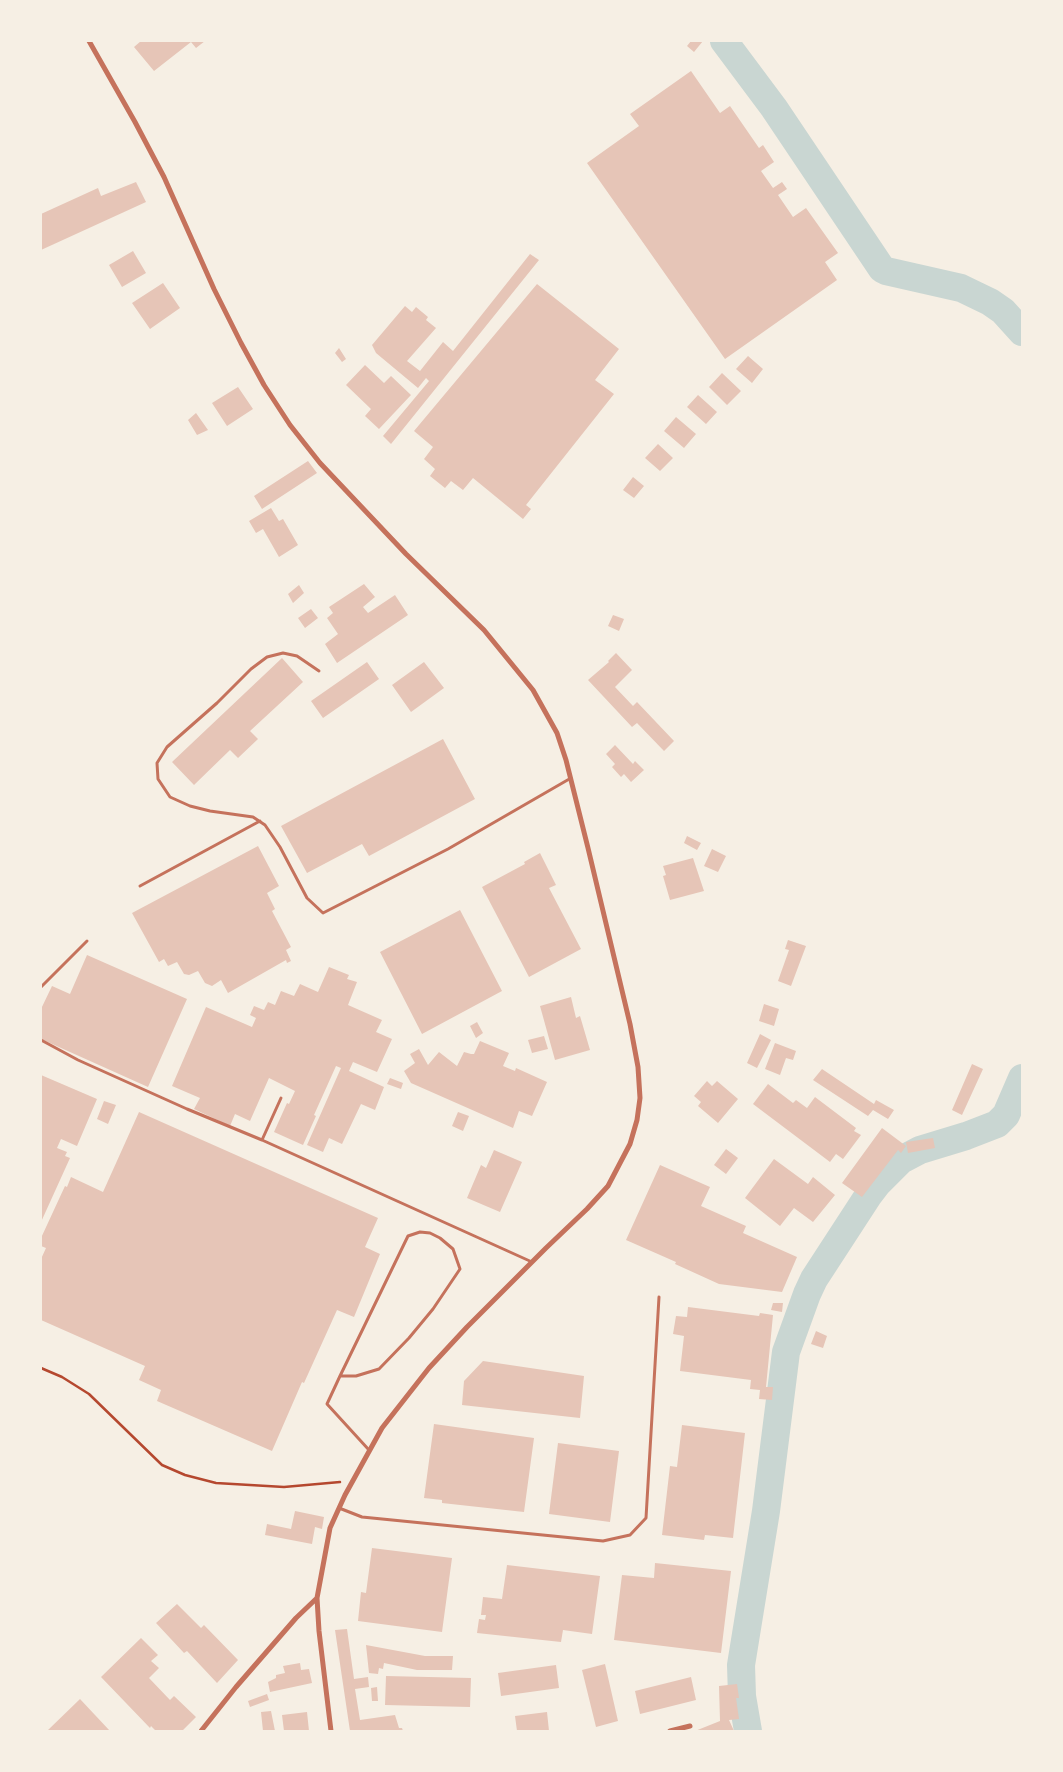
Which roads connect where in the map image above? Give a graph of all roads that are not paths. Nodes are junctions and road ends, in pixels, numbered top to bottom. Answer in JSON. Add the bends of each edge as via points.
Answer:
{"nodes":[{"id":1,"x":88,"y":41,"type":"edge"},
{"id":2,"x":319,"y":671,"type":"dead end"},
{"id":3,"x":571,"y":778,"type":"junction"},
{"id":4,"x":260,"y":822,"type":"junction"},
{"id":5,"x":140,"y":886,"type":"dead end"},
{"id":6,"x":87,"y":941,"type":"dead end"},
{"id":7,"x":41,"y":987,"type":"edge"},
{"id":8,"x":41,"y":1040,"type":"edge"},
{"id":9,"x":281,"y":1098,"type":"dead end"},
{"id":10,"x":262,"y":1140,"type":"junction"},
{"id":11,"x":532,"y":1262,"type":"junction"},
{"id":12,"x":659,"y":1297,"type":"dead end"},
{"id":13,"x":340,"y":1376,"type":"junction"},
{"id":14,"x":369,"y":1450,"type":"junction"},
{"id":15,"x":339,"y":1508,"type":"junction"},
{"id":16,"x":317,"y":1598,"type":"junction"},
{"id":17,"x":690,"y":1726,"type":"dead end"},
{"id":18,"x":201,"y":1731,"type":"edge"},
{"id":19,"x":331,"y":1731,"type":"edge"},
{"id":20,"x":670,"y":1731,"type":"edge"}],
"edges":[{"from":1,"to":3,"type":"street","via":[[164,177],[214,289],[264,385],[290,425],[320,463],[406,554],[484,630],[533,690],[557,733]]},
{"from":2,"to":4,"type":"lane","via":[[297,656],[267,657],[167,747],[157,763],[158,779],[170,796],[190,806],[253,817]]},
{"from":3,"to":4,"type":"lane","via":[[448,849],[324,913],[307,898],[280,847]]},
{"from":3,"to":11,"type":"street","via":[[630,1024],[640,1098],[630,1144],[608,1186]]},
{"from":4,"to":5,"type":"lane"},
{"from":6,"to":7,"type":"lane"},
{"from":8,"to":10,"type":"lane","via":[[187,1110]]},
{"from":9,"to":10,"type":"lane"},
{"from":10,"to":11,"type":"lane"},
{"from":11,"to":14,"type":"street","via":[[429,1368]]},
{"from":12,"to":15,"type":"lane","via":[[646,1518],[630,1535],[603,1541],[362,1517]]},
{"from":13,"to":13,"type":"lane","via":[[408,1236],[430,1232],[440,1238],[453,1249],[460,1269],[433,1309],[379,1369],[356,1376]]},
{"from":13,"to":14,"type":"lane","via":[[327,1404]]},
{"from":14,"to":15,"type":"street"},
{"from":15,"to":16,"type":"street","via":[[330,1528]]},
{"from":16,"to":18,"type":"street","via":[[296,1618]]},
{"from":16,"to":19,"type":"street"},
{"from":17,"to":20,"type":"street"}]}
